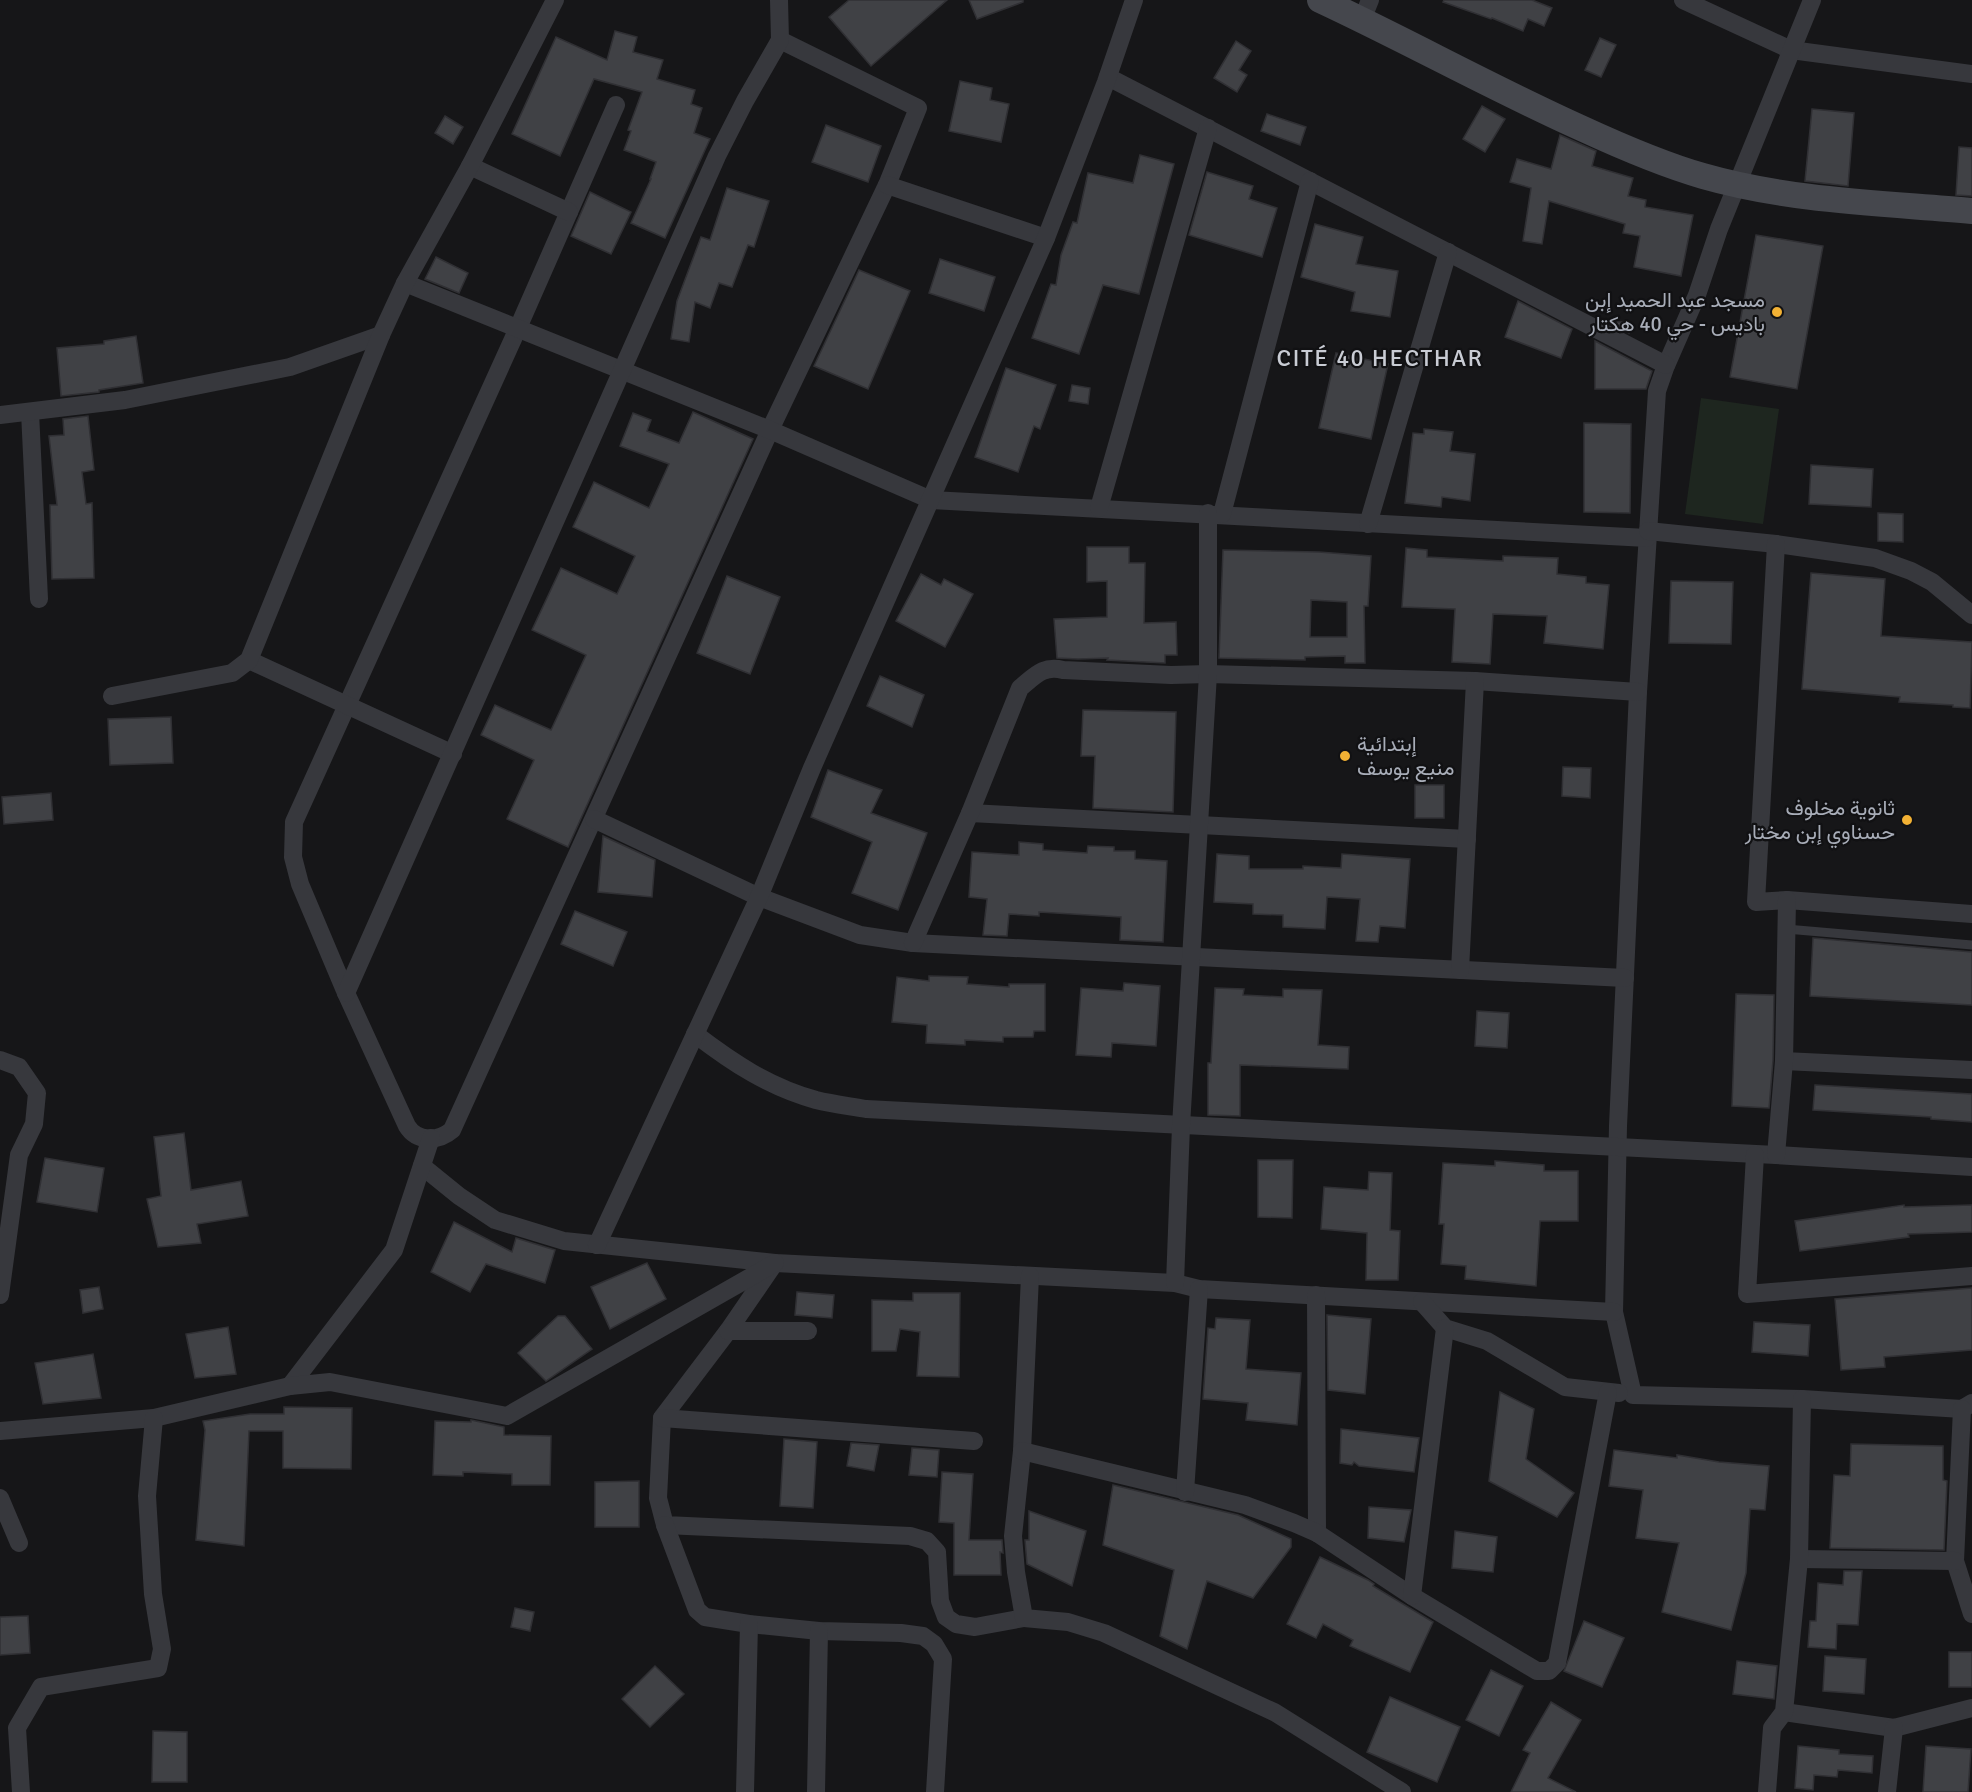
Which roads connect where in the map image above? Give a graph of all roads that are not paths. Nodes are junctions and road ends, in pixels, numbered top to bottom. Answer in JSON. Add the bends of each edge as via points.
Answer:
{"nodes":[{"id":1,"x":555,"y":0,"type":"edge"},
{"id":2,"x":779,"y":0,"type":"edge"},
{"id":3,"x":1134,"y":0,"type":"edge"},
{"id":4,"x":1320,"y":0,"type":"edge"},
{"id":5,"x":1683,"y":0,"type":"edge"},
{"id":6,"x":1812,"y":0,"type":"edge"},
{"id":7,"x":1366,"y":10,"type":"edge"},
{"id":8,"x":780,"y":40,"type":"junction"},
{"id":9,"x":1791,"y":50,"type":"junction"},
{"id":10,"x":1972,"y":74,"type":"edge"},
{"id":11,"x":1108,"y":76,"type":"junction"},
{"id":12,"x":616,"y":105,"type":"dead end"},
{"id":13,"x":1208,"y":128,"type":"junction"},
{"id":14,"x":470,"y":166,"type":"junction"},
{"id":15,"x":1310,"y":181,"type":"junction"},
{"id":16,"x":1738,"y":184,"type":"junction"},
{"id":17,"x":887,"y":185,"type":"junction"},
{"id":18,"x":1972,"y":211,"type":"edge"},
{"id":19,"x":569,"y":212,"type":"junction"},
{"id":20,"x":1046,"y":238,"type":"junction"},
{"id":21,"x":1448,"y":252,"type":"junction"},
{"id":22,"x":405,"y":283,"type":"junction"},
{"id":23,"x":518,"y":328,"type":"junction"},
{"id":24,"x":381,"y":335,"type":"junction"},
{"id":25,"x":1666,"y":365,"type":"junction"},
{"id":26,"x":623,"y":369,"type":"junction"},
{"id":27,"x":30,"y":412,"type":"junction"},
{"id":28,"x":0,"y":416,"type":"edge"},
{"id":29,"x":770,"y":430,"type":"junction"},
{"id":30,"x":931,"y":500,"type":"junction"},
{"id":31,"x":1099,"y":508,"type":"junction"},
{"id":32,"x":1215,"y":514,"type":"junction"},
{"id":33,"x":1368,"y":524,"type":"junction"},
{"id":34,"x":1648,"y":534,"type":"junction"},
{"id":35,"x":1776,"y":544,"type":"junction"},
{"id":36,"x":39,"y":599,"type":"dead end"},
{"id":37,"x":1972,"y":615,"type":"edge"},
{"id":38,"x":249,"y":660,"type":"junction"},
{"id":39,"x":1208,"y":674,"type":"junction"},
{"id":40,"x":1475,"y":681,"type":"junction"},
{"id":41,"x":1638,"y":692,"type":"junction"},
{"id":42,"x":112,"y":696,"type":"dead end"},
{"id":43,"x":346,"y":705,"type":"junction"},
{"id":44,"x":453,"y":754,"type":"junction"},
{"id":45,"x":970,"y":813,"type":"junction"},
{"id":46,"x":594,"y":819,"type":"junction"},
{"id":47,"x":1199,"y":825,"type":"junction"},
{"id":48,"x":1467,"y":839,"type":"junction"},
{"id":49,"x":759,"y":897,"type":"junction"},
{"id":50,"x":1787,"y":900,"type":"junction"},
{"id":51,"x":1972,"y":914,"type":"edge"},
{"id":52,"x":1786,"y":929,"type":"junction"},
{"id":53,"x":913,"y":943,"type":"junction"},
{"id":54,"x":1972,"y":945,"type":"edge"},
{"id":55,"x":1192,"y":957,"type":"junction"},
{"id":56,"x":1460,"y":970,"type":"junction"},
{"id":57,"x":1625,"y":978,"type":"junction"},
{"id":58,"x":345,"y":993,"type":"junction"},
{"id":59,"x":695,"y":1034,"type":"junction"},
{"id":60,"x":0,"y":1060,"type":"edge"},
{"id":61,"x":1784,"y":1061,"type":"junction"},
{"id":62,"x":1972,"y":1070,"type":"edge"},
{"id":63,"x":1181,"y":1126,"type":"junction"},
{"id":64,"x":431,"y":1138,"type":"junction"},
{"id":65,"x":1618,"y":1148,"type":"junction"},
{"id":66,"x":1755,"y":1155,"type":"junction"},
{"id":67,"x":1776,"y":1155,"type":"junction"},
{"id":68,"x":422,"y":1166,"type":"junction"},
{"id":69,"x":1972,"y":1167,"type":"edge"},
{"id":70,"x":597,"y":1245,"type":"junction"},
{"id":71,"x":775,"y":1263,"type":"junction"},
{"id":72,"x":1972,"y":1275,"type":"edge"},
{"id":73,"x":1030,"y":1276,"type":"junction"},
{"id":74,"x":1175,"y":1283,"type":"junction"},
{"id":75,"x":1199,"y":1289,"type":"junction"},
{"id":76,"x":0,"y":1295,"type":"edge"},
{"id":77,"x":1316,"y":1295,"type":"junction"},
{"id":78,"x":1422,"y":1302,"type":"junction"},
{"id":79,"x":1614,"y":1312,"type":"junction"},
{"id":80,"x":1445,"y":1328,"type":"junction"},
{"id":81,"x":728,"y":1331,"type":"junction"},
{"id":82,"x":808,"y":1331,"type":"dead end"},
{"id":83,"x":290,"y":1386,"type":"junction"},
{"id":84,"x":1608,"y":1392,"type":"junction"},
{"id":85,"x":1633,"y":1395,"type":"junction"},
{"id":86,"x":1802,"y":1399,"type":"junction"},
{"id":87,"x":1967,"y":1406,"type":"edge"},
{"id":88,"x":154,"y":1418,"type":"junction"},
{"id":89,"x":662,"y":1418,"type":"junction"},
{"id":90,"x":0,"y":1431,"type":"edge"},
{"id":91,"x":975,"y":1441,"type":"dead end"},
{"id":92,"x":1022,"y":1451,"type":"junction"},
{"id":93,"x":1185,"y":1492,"type":"junction"},
{"id":94,"x":0,"y":1498,"type":"edge"},
{"id":95,"x":665,"y":1525,"type":"junction"},
{"id":96,"x":1965,"y":1525,"type":"edge"},
{"id":97,"x":1317,"y":1533,"type":"junction"},
{"id":98,"x":19,"y":1544,"type":"dead end"},
{"id":99,"x":1799,"y":1559,"type":"junction"},
{"id":100,"x":1955,"y":1561,"type":"junction"},
{"id":101,"x":1413,"y":1596,"type":"junction"},
{"id":102,"x":1972,"y":1614,"type":"edge"},
{"id":103,"x":1024,"y":1617,"type":"junction"},
{"id":104,"x":749,"y":1624,"type":"junction"},
{"id":105,"x":819,"y":1631,"type":"junction"},
{"id":106,"x":1972,"y":1708,"type":"edge"},
{"id":107,"x":1784,"y":1712,"type":"junction"},
{"id":108,"x":1894,"y":1728,"type":"junction"},
{"id":109,"x":21,"y":1792,"type":"edge"},
{"id":110,"x":745,"y":1792,"type":"edge"},
{"id":111,"x":816,"y":1792,"type":"edge"},
{"id":112,"x":935,"y":1792,"type":"edge"},
{"id":113,"x":1402,"y":1792,"type":"edge"},
{"id":114,"x":1767,"y":1792,"type":"edge"},
{"id":115,"x":1887,"y":1792,"type":"edge"}],
"edges":[{"from":1,"to":14,"type":"street"},
{"from":2,"to":8,"type":"street"},
{"from":3,"to":11,"type":"street"},
{"from":4,"to":7,"type":"main road"},
{"from":5,"to":9,"type":"street"},
{"from":6,"to":9,"type":"street"},
{"from":7,"to":16,"type":"main road","via":[[1525,103],[1676,168]]},
{"from":8,"to":17,"type":"street","via":[[918,108]]},
{"from":8,"to":26,"type":"street","via":[[717,156]]},
{"from":9,"to":10,"type":"street"},
{"from":9,"to":16,"type":"street"},
{"from":11,"to":13,"type":"street"},
{"from":11,"to":20,"type":"street"},
{"from":12,"to":19,"type":"street"},
{"from":13,"to":15,"type":"street"},
{"from":13,"to":31,"type":"street"},
{"from":14,"to":19,"type":"street"},
{"from":14,"to":22,"type":"street"},
{"from":15,"to":21,"type":"street"},
{"from":15,"to":32,"type":"street"},
{"from":16,"to":18,"type":"main road","via":[[1820,198]]},
{"from":16,"to":25,"type":"street"},
{"from":17,"to":20,"type":"street"},
{"from":17,"to":29,"type":"street"},
{"from":19,"to":23,"type":"street"},
{"from":20,"to":30,"type":"street"},
{"from":21,"to":25,"type":"street"},
{"from":21,"to":33,"type":"street"},
{"from":22,"to":23,"type":"street"},
{"from":22,"to":24,"type":"street"},
{"from":23,"to":26,"type":"street"},
{"from":23,"to":43,"type":"street"},
{"from":24,"to":27,"type":"street","via":[[290,367],[125,400]]},
{"from":24,"to":38,"type":"street"},
{"from":25,"to":34,"type":"street","via":[[1658,391]]},
{"from":26,"to":29,"type":"street"},
{"from":26,"to":44,"type":"street"},
{"from":27,"to":28,"type":"street"},
{"from":27,"to":36,"type":"street"},
{"from":29,"to":30,"type":"street"},
{"from":29,"to":46,"type":"street"},
{"from":30,"to":31,"type":"street"},
{"from":30,"to":49,"type":"street"},
{"from":31,"to":32,"type":"street"},
{"from":32,"to":33,"type":"street"},
{"from":32,"to":39,"type":"street"},
{"from":33,"to":34,"type":"street"},
{"from":34,"to":35,"type":"street"},
{"from":34,"to":41,"type":"street"},
{"from":35,"to":37,"type":"street","via":[[1860,555],[1892,564],[1932,582]]},
{"from":35,"to":50,"type":"street","via":[[1756,902]]},
{"from":38,"to":42,"type":"street","via":[[232,674]]},
{"from":38,"to":43,"type":"street"},
{"from":39,"to":40,"type":"street"},
{"from":39,"to":45,"type":"street","via":[[1073,671],[1052,667],[1037,674],[1020,688]]},
{"from":39,"to":47,"type":"street"},
{"from":40,"to":41,"type":"street"},
{"from":40,"to":48,"type":"street"},
{"from":41,"to":57,"type":"street"},
{"from":43,"to":44,"type":"street"},
{"from":43,"to":58,"type":"street","via":[[294,822],[292,845],[300,884]]},
{"from":44,"to":58,"type":"street"},
{"from":45,"to":47,"type":"street"},
{"from":45,"to":53,"type":"street"},
{"from":46,"to":49,"type":"street"},
{"from":46,"to":64,"type":"street","via":[[452,1130]]},
{"from":47,"to":48,"type":"street"},
{"from":47,"to":55,"type":"street"},
{"from":48,"to":56,"type":"street"},
{"from":49,"to":53,"type":"street","via":[[860,935]]},
{"from":49,"to":59,"type":"street"},
{"from":50,"to":51,"type":"street"},
{"from":50,"to":52,"type":"street"},
{"from":52,"to":54,"type":"lane"},
{"from":52,"to":61,"type":"street"},
{"from":53,"to":55,"type":"street"},
{"from":55,"to":56,"type":"street"},
{"from":55,"to":63,"type":"street"},
{"from":56,"to":57,"type":"street"},
{"from":57,"to":65,"type":"street"},
{"from":58,"to":64,"type":"street","via":[[407,1126],[414,1135]]},
{"from":59,"to":63,"type":"street","via":[[759,1078],[818,1101],[866,1109]]},
{"from":59,"to":70,"type":"street"},
{"from":60,"to":76,"type":"street","via":[[19,1067],[37,1093],[34,1124],[19,1155]]},
{"from":61,"to":62,"type":"street"},
{"from":61,"to":67,"type":"street"},
{"from":63,"to":65,"type":"street"},
{"from":63,"to":74,"type":"street"},
{"from":64,"to":68,"type":"street"},
{"from":65,"to":66,"type":"street"},
{"from":65,"to":79,"type":"street"},
{"from":66,"to":67,"type":"street"},
{"from":66,"to":72,"type":"street","via":[[1747,1294]]},
{"from":67,"to":69,"type":"street"},
{"from":68,"to":70,"type":"street","via":[[495,1220],[564,1241]]},
{"from":68,"to":83,"type":"street","via":[[394,1250]]},
{"from":70,"to":71,"type":"street"},
{"from":71,"to":73,"type":"street"},
{"from":71,"to":81,"type":"street"},
{"from":71,"to":83,"type":"street","via":[[507,1416],[330,1382]]},
{"from":73,"to":74,"type":"street"},
{"from":73,"to":92,"type":"street"},
{"from":74,"to":75,"type":"street"},
{"from":75,"to":77,"type":"street"},
{"from":75,"to":93,"type":"street"},
{"from":77,"to":78,"type":"street"},
{"from":77,"to":97,"type":"street"},
{"from":78,"to":79,"type":"street"},
{"from":78,"to":80,"type":"street"},
{"from":79,"to":85,"type":"street"},
{"from":80,"to":84,"type":"street","via":[[1487,1341],[1565,1387]]},
{"from":80,"to":101,"type":"street"},
{"from":81,"to":82,"type":"street"},
{"from":81,"to":89,"type":"street"},
{"from":83,"to":88,"type":"street"},
{"from":84,"to":85,"type":"street"},
{"from":84,"to":101,"type":"street","via":[[1557,1663],[1549,1671],[1537,1671]]},
{"from":85,"to":86,"type":"street"},
{"from":86,"to":87,"type":"street"},
{"from":86,"to":99,"type":"street"},
{"from":87,"to":96,"type":"street"},
{"from":88,"to":90,"type":"street"},
{"from":88,"to":109,"type":"street","via":[[147,1496],[153,1594],[162,1649],[158,1668],[41,1687],[17,1728]]},
{"from":89,"to":91,"type":"street"},
{"from":89,"to":95,"type":"street","via":[[658,1498]]},
{"from":92,"to":93,"type":"street"},
{"from":92,"to":103,"type":"street","via":[[1013,1536]]},
{"from":93,"to":97,"type":"street","via":[[1245,1505]]},
{"from":94,"to":98,"type":"street"},
{"from":95,"to":103,"type":"street","via":[[910,1536],[927,1541],[937,1552],[940,1602],[946,1617],[956,1624],[975,1627]]},
{"from":95,"to":104,"type":"street","via":[[697,1610],[705,1617]]},
{"from":96,"to":100,"type":"street"},
{"from":97,"to":101,"type":"street"},
{"from":99,"to":100,"type":"street"},
{"from":99,"to":107,"type":"street"},
{"from":100,"to":102,"type":"street"},
{"from":103,"to":113,"type":"street","via":[[1068,1622],[1104,1633],[1274,1712]]},
{"from":104,"to":105,"type":"street"},
{"from":104,"to":110,"type":"street"},
{"from":105,"to":111,"type":"street"},
{"from":105,"to":112,"type":"street","via":[[901,1633],[923,1636],[934,1644],[943,1659]]},
{"from":106,"to":108,"type":"street"},
{"from":107,"to":108,"type":"street"},
{"from":107,"to":114,"type":"street","via":[[1772,1728]]},
{"from":108,"to":115,"type":"street"}]}
